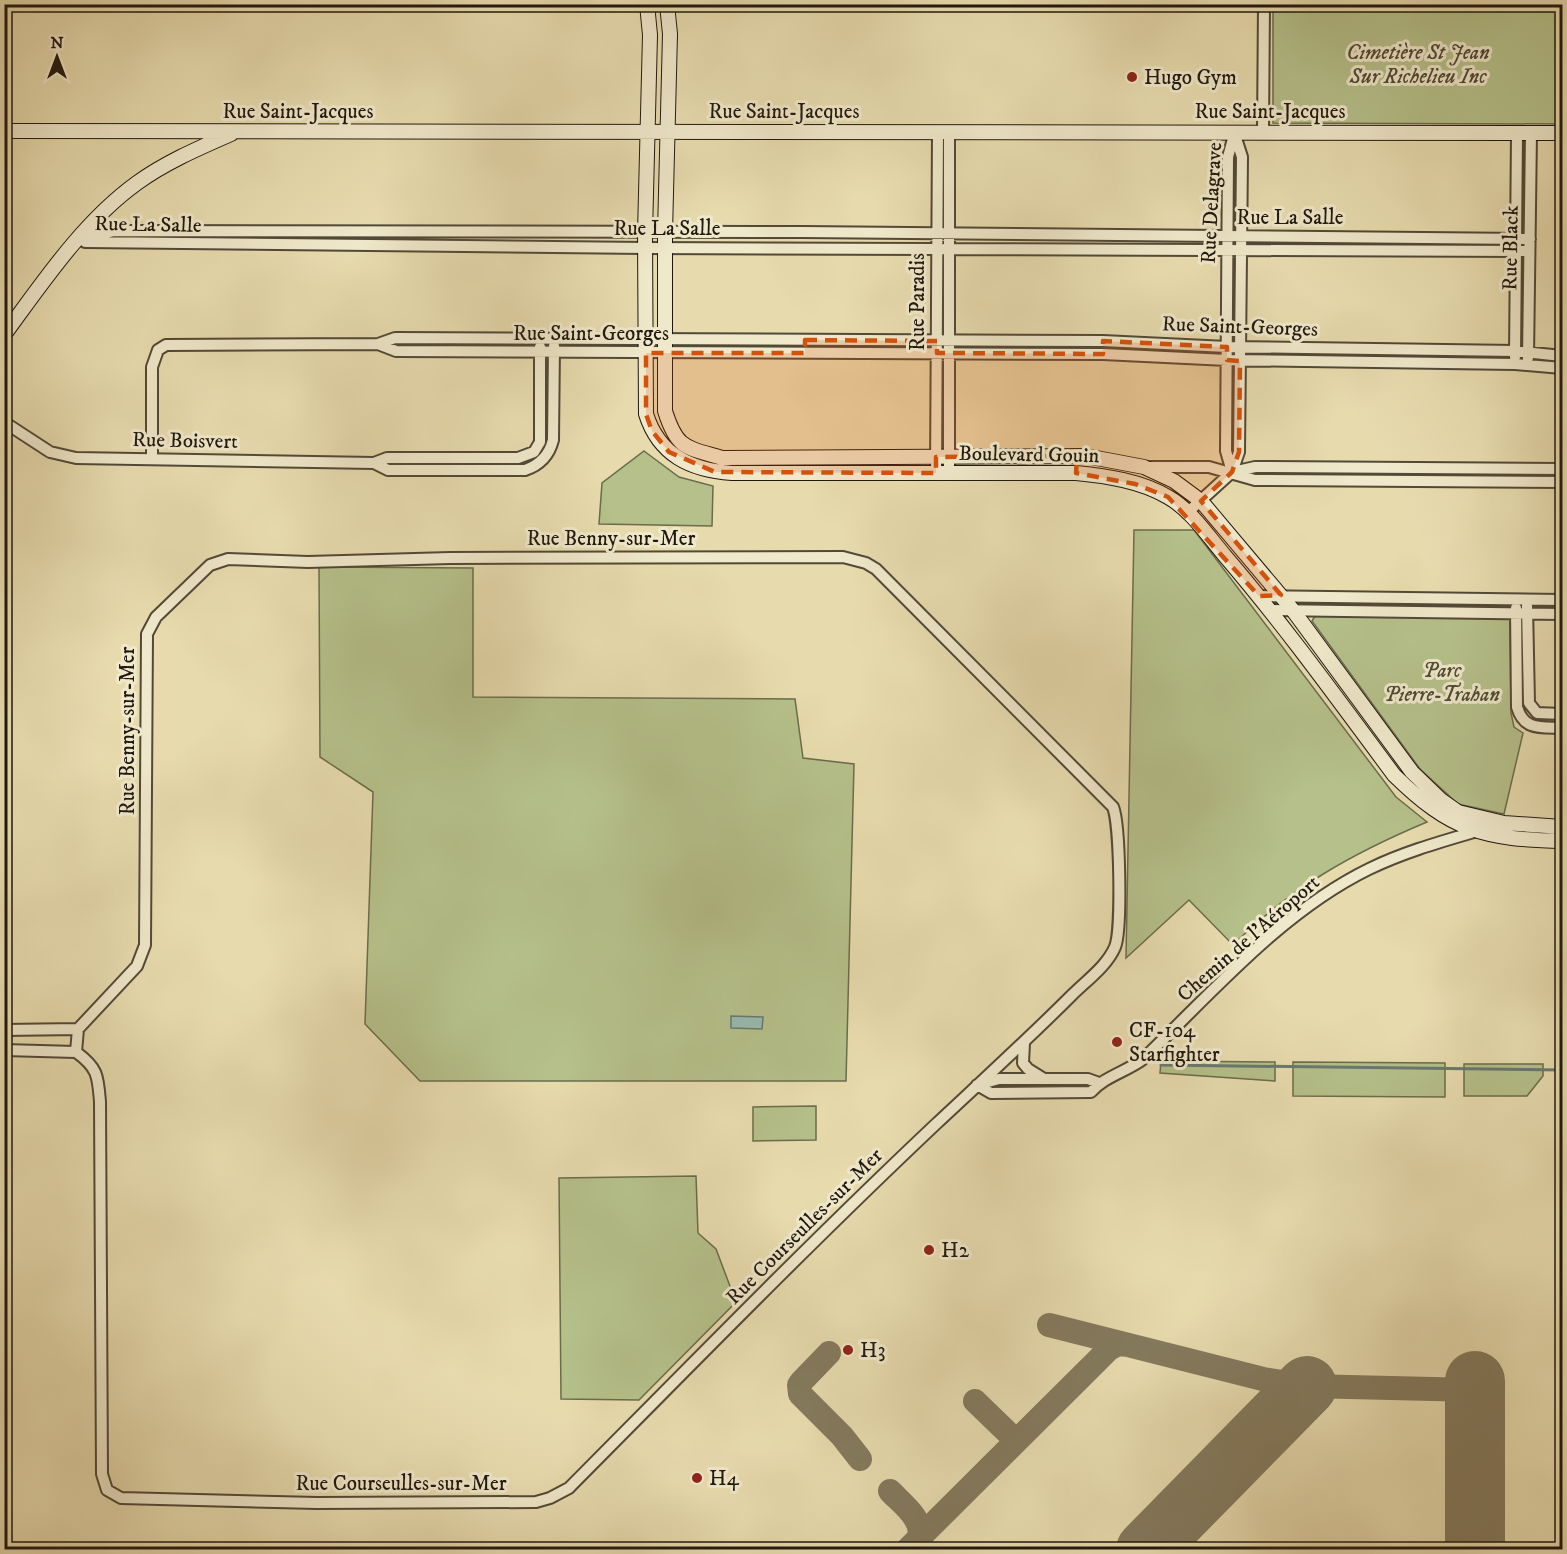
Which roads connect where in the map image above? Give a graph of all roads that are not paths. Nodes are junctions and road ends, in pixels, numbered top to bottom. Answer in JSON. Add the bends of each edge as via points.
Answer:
{"nodes":[{"id":1,"x":647,"y":4,"type":"edge"},
{"id":2,"x":667,"y":4,"type":"edge"},
{"id":3,"x":1264,"y":4,"type":"edge"},
{"id":4,"x":4,"y":131,"type":"edge"},
{"id":5,"x":236,"y":132,"type":"junction"},
{"id":6,"x":647,"y":132,"type":"junction"},
{"id":7,"x":667,"y":132,"type":"junction"},
{"id":8,"x":944,"y":132,"type":"junction"},
{"id":9,"x":1234,"y":132,"type":"junction"},
{"id":10,"x":1263,"y":132,"type":"junction"},
{"id":11,"x":1524,"y":133,"type":"junction"},
{"id":12,"x":1563,"y":133,"type":"edge"},
{"id":13,"x":392,"y":232,"type":"junction"},
{"id":14,"x":532,"y":232,"type":"junction"},
{"id":15,"x":665,"y":232,"type":"junction"},
{"id":16,"x":802,"y":232,"type":"junction"},
{"id":17,"x":248,"y":233,"type":"junction"},
{"id":18,"x":645,"y":233,"type":"junction"},
{"id":19,"x":937,"y":234,"type":"junction"},
{"id":20,"x":949,"y":234,"type":"junction"},
{"id":21,"x":1090,"y":235,"type":"junction"},
{"id":22,"x":1228,"y":236,"type":"junction"},
{"id":23,"x":1241,"y":236,"type":"junction"},
{"id":24,"x":1382,"y":237,"type":"junction"},
{"id":25,"x":1456,"y":238,"type":"junction"},
{"id":26,"x":1516,"y":238,"type":"junction"},
{"id":27,"x":1530,"y":239,"type":"junction"},
{"id":28,"x":76,"y":241,"type":"junction"},
{"id":29,"x":248,"y":244,"type":"junction"},
{"id":30,"x":392,"y":246,"type":"junction"},
{"id":31,"x":532,"y":247,"type":"junction"},
{"id":32,"x":665,"y":247,"type":"junction"},
{"id":33,"x":802,"y":247,"type":"junction"},
{"id":34,"x":645,"y":248,"type":"junction"},
{"id":35,"x":937,"y":248,"type":"junction"},
{"id":36,"x":949,"y":248,"type":"junction"},
{"id":37,"x":1090,"y":248,"type":"junction"},
{"id":38,"x":1241,"y":248,"type":"junction"},
{"id":39,"x":1228,"y":249,"type":"junction"},
{"id":40,"x":1381,"y":250,"type":"junction"},
{"id":41,"x":1457,"y":250,"type":"junction"},
{"id":42,"x":1516,"y":250,"type":"junction"},
{"id":43,"x":1529,"y":250,"type":"junction"},
{"id":44,"x":4,"y":335,"type":"edge"},
{"id":45,"x":541,"y":338,"type":"junction"},
{"id":46,"x":554,"y":338,"type":"junction"},
{"id":47,"x":805,"y":340,"type":"junction"},
{"id":48,"x":937,"y":341,"type":"junction"},
{"id":49,"x":949,"y":341,"type":"junction"},
{"id":50,"x":1103,"y":341,"type":"junction"},
{"id":51,"x":378,"y":344,"type":"junction"},
{"id":52,"x":646,"y":346,"type":"junction"},
{"id":53,"x":665,"y":346,"type":"junction"},
{"id":54,"x":1227,"y":347,"type":"junction"},
{"id":55,"x":1240,"y":348,"type":"junction"},
{"id":56,"x":1375,"y":349,"type":"junction"},
{"id":57,"x":1515,"y":351,"type":"junction"},
{"id":58,"x":540,"y":352,"type":"junction"},
{"id":59,"x":1528,"y":352,"type":"junction"},
{"id":60,"x":554,"y":353,"type":"junction"},
{"id":61,"x":805,"y":353,"type":"junction"},
{"id":62,"x":937,"y":353,"type":"junction"},
{"id":63,"x":949,"y":353,"type":"junction"},
{"id":64,"x":1102,"y":354,"type":"junction"},
{"id":65,"x":1563,"y":356,"type":"edge"},
{"id":66,"x":1227,"y":360,"type":"junction"},
{"id":67,"x":1240,"y":361,"type":"junction"},
{"id":68,"x":1375,"y":361,"type":"junction"},
{"id":69,"x":1515,"y":364,"type":"junction"},
{"id":70,"x":1528,"y":364,"type":"junction"},
{"id":71,"x":1563,"y":368,"type":"edge"},
{"id":72,"x":4,"y":422,"type":"edge"},
{"id":73,"x":694,"y":449,"type":"junction"},
{"id":74,"x":539,"y":455,"type":"junction"},
{"id":75,"x":1077,"y":456,"type":"junction"},
{"id":76,"x":943,"y":457,"type":"junction"},
{"id":77,"x":747,"y":458,"type":"junction"},
{"id":78,"x":152,"y":459,"type":"junction"},
{"id":79,"x":689,"y":464,"type":"junction"},
{"id":80,"x":1143,"y":467,"type":"junction"},
{"id":81,"x":1378,"y":468,"type":"junction"},
{"id":82,"x":1525,"y":469,"type":"junction"},
{"id":83,"x":1563,"y":469,"type":"edge"},
{"id":84,"x":1232,"y":472,"type":"junction"},
{"id":85,"x":747,"y":473,"type":"junction"},
{"id":86,"x":943,"y":473,"type":"junction"},
{"id":87,"x":1076,"y":473,"type":"junction"},
{"id":88,"x":1378,"y":482,"type":"junction"},
{"id":89,"x":1524,"y":482,"type":"junction"},
{"id":90,"x":1563,"y":482,"type":"edge"},
{"id":91,"x":1201,"y":501,"type":"junction"},
{"id":92,"x":1187,"y":513,"type":"junction"},
{"id":93,"x":1281,"y":595,"type":"junction"},
{"id":94,"x":1259,"y":596,"type":"junction"},
{"id":95,"x":1396,"y":597,"type":"junction"},
{"id":96,"x":1516,"y":599,"type":"junction"},
{"id":97,"x":1527,"y":599,"type":"junction"},
{"id":98,"x":1563,"y":600,"type":"edge"},
{"id":99,"x":1292,"y":609,"type":"junction"},
{"id":100,"x":1271,"y":610,"type":"junction"},
{"id":101,"x":1396,"y":611,"type":"junction"},
{"id":102,"x":1522,"y":613,"type":"junction"},
{"id":103,"x":1563,"y":614,"type":"edge"},
{"id":104,"x":1535,"y":710,"type":"junction"},
{"id":105,"x":1563,"y":714,"type":"edge"},
{"id":106,"x":1523,"y":721,"type":"junction"},
{"id":107,"x":1563,"y":728,"type":"edge"},
{"id":108,"x":1504,"y":823,"type":"junction"},
{"id":109,"x":1475,"y":832,"type":"junction"},
{"id":110,"x":1556,"y":834,"type":"edge"},
{"id":111,"x":78,"y":1029,"type":"junction"},
{"id":112,"x":4,"y":1030,"type":"edge"},
{"id":113,"x":1024,"y":1043,"type":"junction"},
{"id":114,"x":4,"y":1050,"type":"edge"},
{"id":115,"x":76,"y":1052,"type":"junction"},
{"id":116,"x":1050,"y":1079,"type":"junction"},
{"id":117,"x":1099,"y":1083,"type":"junction"},
{"id":118,"x":977,"y":1085,"type":"junction"},
{"id":119,"x":1055,"y":1092,"type":"junction"}],
"edges":[{"from":1,"to":6,"type":"street","name":"Boulevard Gouin"},
{"from":2,"to":7,"type":"street","name":"Boulevard Gouin"},
{"from":3,"to":10,"type":"street"},
{"from":4,"to":5,"type":"street","name":"Rue Saint-Jacques"},
{"from":5,"to":6,"type":"street","name":"Rue Saint-Jacques"},
{"from":5,"to":28,"type":"street","via":[[183,155],[138,182]]},
{"from":6,"to":7,"type":"street","name":"Rue Saint-Jacques"},
{"from":6,"to":18,"type":"street","name":"Boulevard Gouin"},
{"from":7,"to":8,"type":"street","name":"Rue Saint-Jacques"},
{"from":7,"to":15,"type":"street","name":"Boulevard Gouin"},
{"from":8,"to":9,"type":"street","name":"Rue Saint-Jacques"},
{"from":8,"to":19,"type":"street","name":"Rue Paradis"},
{"from":8,"to":20,"type":"street","name":"Rue Paradis"},
{"from":9,"to":10,"type":"street","name":"Rue Saint-Jacques"},
{"from":9,"to":22,"type":"street","name":"Rue Delagrave","via":[[1228,157]]},
{"from":9,"to":23,"type":"street","name":"Rue Delagrave","via":[[1242,157]]},
{"from":10,"to":11,"type":"street","name":"Rue Saint-Jacques"},
{"from":11,"to":12,"type":"street","name":"Rue Saint-Jacques"},
{"from":11,"to":26,"type":"street","name":"Rue Black"},
{"from":11,"to":27,"type":"street","name":"Rue Black"},
{"from":13,"to":14,"type":"street","name":"Rue La Salle"},
{"from":13,"to":17,"type":"street","name":"Rue La Salle"},
{"from":13,"to":30,"type":"street"},
{"from":14,"to":18,"type":"street","name":"Rue La Salle"},
{"from":14,"to":31,"type":"street"},
{"from":15,"to":16,"type":"street","name":"Rue La Salle"},
{"from":15,"to":18,"type":"street","name":"Rue La Salle"},
{"from":15,"to":32,"type":"street","name":"Boulevard Gouin"},
{"from":16,"to":19,"type":"street","name":"Rue La Salle"},
{"from":16,"to":33,"type":"street"},
{"from":17,"to":28,"type":"street","name":"Rue La Salle","via":[[114,231]]},
{"from":17,"to":29,"type":"street"},
{"from":18,"to":34,"type":"street","name":"Boulevard Gouin"},
{"from":19,"to":20,"type":"street","name":"Rue La Salle"},
{"from":19,"to":35,"type":"street","name":"Rue Paradis"},
{"from":20,"to":21,"type":"street","name":"Rue La Salle"},
{"from":20,"to":36,"type":"street","name":"Rue Paradis"},
{"from":21,"to":22,"type":"street","name":"Rue La Salle"},
{"from":21,"to":37,"type":"street"},
{"from":22,"to":23,"type":"street","name":"Rue La Salle"},
{"from":22,"to":39,"type":"street","name":"Rue Delagrave"},
{"from":23,"to":24,"type":"street","name":"Rue La Salle"},
{"from":23,"to":38,"type":"street","name":"Rue Delagrave"},
{"from":24,"to":25,"type":"street","name":"Rue La Salle"},
{"from":24,"to":40,"type":"street"},
{"from":25,"to":26,"type":"street","name":"Rue La Salle"},
{"from":25,"to":41,"type":"street"},
{"from":26,"to":27,"type":"street","name":"Rue La Salle"},
{"from":26,"to":42,"type":"street","name":"Rue Black"},
{"from":27,"to":43,"type":"street","name":"Rue Black"},
{"from":28,"to":29,"type":"street","name":"Rue La Salle"},
{"from":28,"to":44,"type":"street"},
{"from":29,"to":30,"type":"street","name":"Rue La Salle"},
{"from":30,"to":31,"type":"street","name":"Rue La Salle"},
{"from":31,"to":34,"type":"street","name":"Rue La Salle"},
{"from":32,"to":33,"type":"street","name":"Rue La Salle"},
{"from":32,"to":34,"type":"street","name":"Rue La Salle"},
{"from":32,"to":53,"type":"street","name":"Boulevard Gouin"},
{"from":33,"to":35,"type":"street","name":"Rue La Salle"},
{"from":34,"to":52,"type":"street","name":"Boulevard Gouin"},
{"from":35,"to":36,"type":"street","name":"Rue La Salle"},
{"from":35,"to":48,"type":"street","name":"Rue Paradis"},
{"from":36,"to":37,"type":"street","name":"Rue La Salle"},
{"from":36,"to":49,"type":"street","name":"Rue Paradis"},
{"from":37,"to":39,"type":"street","name":"Rue La Salle"},
{"from":38,"to":39,"type":"street","name":"Rue La Salle"},
{"from":38,"to":40,"type":"street","name":"Rue La Salle"},
{"from":38,"to":55,"type":"street","name":"Rue Delagrave"},
{"from":39,"to":54,"type":"street","name":"Rue Delagrave"},
{"from":40,"to":41,"type":"street","name":"Rue La Salle"},
{"from":41,"to":42,"type":"street","name":"Rue La Salle"},
{"from":42,"to":43,"type":"street","name":"Rue La Salle"},
{"from":42,"to":57,"type":"street","name":"Rue Black"},
{"from":43,"to":59,"type":"street","name":"Rue Black"},
{"from":45,"to":46,"type":"street","name":"Rue Saint-Georges"},
{"from":45,"to":51,"type":"street","name":"Rue Saint-Georges","via":[[395,338]]},
{"from":45,"to":58,"type":"street"},
{"from":46,"to":52,"type":"street","name":"Rue Saint-Georges"},
{"from":46,"to":60,"type":"street"},
{"from":47,"to":48,"type":"street","name":"Rue Saint-Georges"},
{"from":47,"to":53,"type":"street","name":"Rue Saint-Georges"},
{"from":47,"to":61,"type":"street"},
{"from":48,"to":49,"type":"street","name":"Rue Saint-Georges"},
{"from":48,"to":62,"type":"street","name":"Rue Paradis"},
{"from":49,"to":50,"type":"street","name":"Rue Saint-Georges"},
{"from":49,"to":63,"type":"street","name":"Rue Paradis"},
{"from":50,"to":54,"type":"street","name":"Rue Saint-Georges"},
{"from":50,"to":64,"type":"street"},
{"from":51,"to":58,"type":"street","name":"Rue Saint-Georges","via":[[396,351]]},
{"from":51,"to":78,"type":"street","name":"Rue Saint-Georges","via":[[166,345],[158,350],[152,367]]},
{"from":52,"to":53,"type":"street","name":"Rue Saint-Georges"},
{"from":52,"to":60,"type":"street","name":"Rue Saint-Georges"},
{"from":52,"to":79,"type":"street","name":"Boulevard Gouin","via":[[646,414],[652,431],[669,452]]},
{"from":53,"to":61,"type":"street","name":"Rue Saint-Georges"},
{"from":53,"to":73,"type":"street","name":"Boulevard Gouin","via":[[665,411],[672,435]]},
{"from":54,"to":55,"type":"street","name":"Rue Saint-Georges"},
{"from":54,"to":66,"type":"street","name":"Rue Delagrave"},
{"from":55,"to":56,"type":"street","name":"Rue Saint-Georges"},
{"from":55,"to":67,"type":"street","name":"Rue Delagrave"},
{"from":56,"to":57,"type":"street","name":"Rue Saint-Georges"},
{"from":56,"to":68,"type":"street"},
{"from":57,"to":59,"type":"street","name":"Rue Saint-Georges"},
{"from":57,"to":69,"type":"street","name":"Rue Black"},
{"from":58,"to":60,"type":"street","name":"Rue Saint-Georges"},
{"from":58,"to":74,"type":"street"},
{"from":59,"to":65,"type":"street","name":"Rue Saint-Georges"},
{"from":59,"to":70,"type":"street","name":"Rue Black"},
{"from":60,"to":74,"type":"street","via":[[553,440],[550,451]]},
{"from":61,"to":62,"type":"street","name":"Rue Saint-Georges"},
{"from":62,"to":63,"type":"street","name":"Rue Saint-Georges"},
{"from":62,"to":76,"type":"street","name":"Rue Paradis"},
{"from":63,"to":64,"type":"street","name":"Rue Saint-Georges"},
{"from":63,"to":76,"type":"street","name":"Rue Paradis"},
{"from":64,"to":66,"type":"street","name":"Rue Saint-Georges"},
{"from":66,"to":67,"type":"street","name":"Rue Saint-Georges"},
{"from":66,"to":84,"type":"street","name":"Rue Delagrave","via":[[1226,451]]},
{"from":67,"to":68,"type":"street","name":"Rue Saint-Georges"},
{"from":67,"to":84,"type":"street","name":"Rue Delagrave","via":[[1239,452]]},
{"from":68,"to":69,"type":"street","name":"Rue Saint-Georges"},
{"from":69,"to":70,"type":"street","name":"Rue Saint-Georges"},
{"from":70,"to":71,"type":"street","name":"Rue Saint-Georges"},
{"from":72,"to":78,"type":"street","name":"Rue Boisvert","via":[[50,452],[76,458]]},
{"from":73,"to":77,"type":"street","name":"Boulevard Gouin","via":[[722,458]]},
{"from":73,"to":79,"type":"street"},
{"from":74,"to":78,"type":"street","name":"Rue Boisvert","via":[[537,466],[525,470],[388,470],[374,463]]},
{"from":75,"to":76,"type":"street","name":"Boulevard Gouin"},
{"from":75,"to":80,"type":"street","name":"Boulevard Gouin"},
{"from":75,"to":87,"type":"street"},
{"from":76,"to":77,"type":"street","name":"Boulevard Gouin"},
{"from":76,"to":86,"type":"street","name":"Rue Paradis"},
{"from":77,"to":85,"type":"street"},
{"from":79,"to":85,"type":"street","name":"Boulevard Gouin","via":[[715,472]]},
{"from":80,"to":84,"type":"street","via":[[1209,467]]},
{"from":80,"to":91,"type":"street","name":"Boulevard Gouin","via":[[1174,481]]},
{"from":81,"to":82,"type":"street"},
{"from":81,"to":84,"type":"street","via":[[1255,467]]},
{"from":81,"to":88,"type":"street"},
{"from":82,"to":83,"type":"street"},
{"from":82,"to":89,"type":"street"},
{"from":84,"to":88,"type":"street","via":[[1255,480]]},
{"from":84,"to":91,"type":"street"},
{"from":85,"to":86,"type":"street","name":"Boulevard Gouin"},
{"from":86,"to":87,"type":"street","name":"Boulevard Gouin"},
{"from":87,"to":92,"type":"street","name":"Boulevard Gouin","via":[[1135,484],[1168,497]]},
{"from":88,"to":89,"type":"street"},
{"from":89,"to":90,"type":"street"},
{"from":91,"to":92,"type":"street"},
{"from":91,"to":93,"type":"street","name":"Boulevard Gouin"},
{"from":92,"to":94,"type":"street","name":"Boulevard Gouin"},
{"from":93,"to":94,"type":"street"},
{"from":93,"to":95,"type":"street"},
{"from":93,"to":99,"type":"street","name":"Boulevard Gouin"},
{"from":94,"to":100,"type":"street","name":"Boulevard Gouin"},
{"from":95,"to":96,"type":"street"},
{"from":95,"to":101,"type":"street"},
{"from":96,"to":97,"type":"street"},
{"from":96,"to":102,"type":"street"},
{"from":97,"to":98,"type":"street"},
{"from":97,"to":102,"type":"street"},
{"from":99,"to":100,"type":"street"},
{"from":99,"to":101,"type":"street"},
{"from":99,"to":108,"type":"street","name":"Boulevard Gouin","via":[[1412,772],[1458,812]]},
{"from":100,"to":109,"type":"street","name":"Boulevard Gouin","via":[[1394,775],[1420,801]]},
{"from":101,"to":102,"type":"street"},
{"from":102,"to":103,"type":"street"},
{"from":102,"to":104,"type":"street","via":[[1529,703]]},
{"from":102,"to":106,"type":"street","via":[[1516,707]]},
{"from":104,"to":105,"type":"street"},
{"from":104,"to":106,"type":"street"},
{"from":106,"to":107,"type":"street","via":[[1531,727]]},
{"from":108,"to":109,"type":"street","name":"Chemin de l'Aéroport"},
{"from":108,"to":110,"type":"street","name":"Boulevard Gouin"},
{"from":109,"to":110,"type":"street","name":"Boulevard Gouin"},
{"from":109,"to":117,"type":"street","name":"Chemin de l'Aéroport","via":[[1415,850],[1332,889],[1266,942],[1142,1060]]},
{"from":111,"to":112,"type":"street"},
{"from":111,"to":113,"type":"street","name":"Rue Benny-sur-Mer","via":[[137,966],[145,945],[147,634],[156,617],[210,565],[228,559],[308,562],[843,557],[876,569],[1092,784],[1117,816],[1115,947]]},
{"from":111,"to":115,"type":"street"},
{"from":113,"to":116,"type":"street","via":[[1023,1063]]},
{"from":113,"to":118,"type":"street","name":"Rue Benny-sur-Mer"},
{"from":114,"to":115,"type":"street"},
{"from":115,"to":118,"type":"street","name":"Rue Courseulles-sur-Mer","via":[[98,1076],[100,1102],[102,1474],[107,1490],[133,1499],[317,1503],[536,1502],[550,1498],[569,1488]]},
{"from":116,"to":117,"type":"street","via":[[1088,1078]]},
{"from":116,"to":118,"type":"street","via":[[999,1079]]},
{"from":116,"to":119,"type":"street"},
{"from":117,"to":119,"type":"street","name":"Chemin de l'Aéroport","via":[[1091,1092]]},
{"from":118,"to":119,"type":"street","name":"Chemin de l'Aéroport","via":[[991,1093]]}]}
